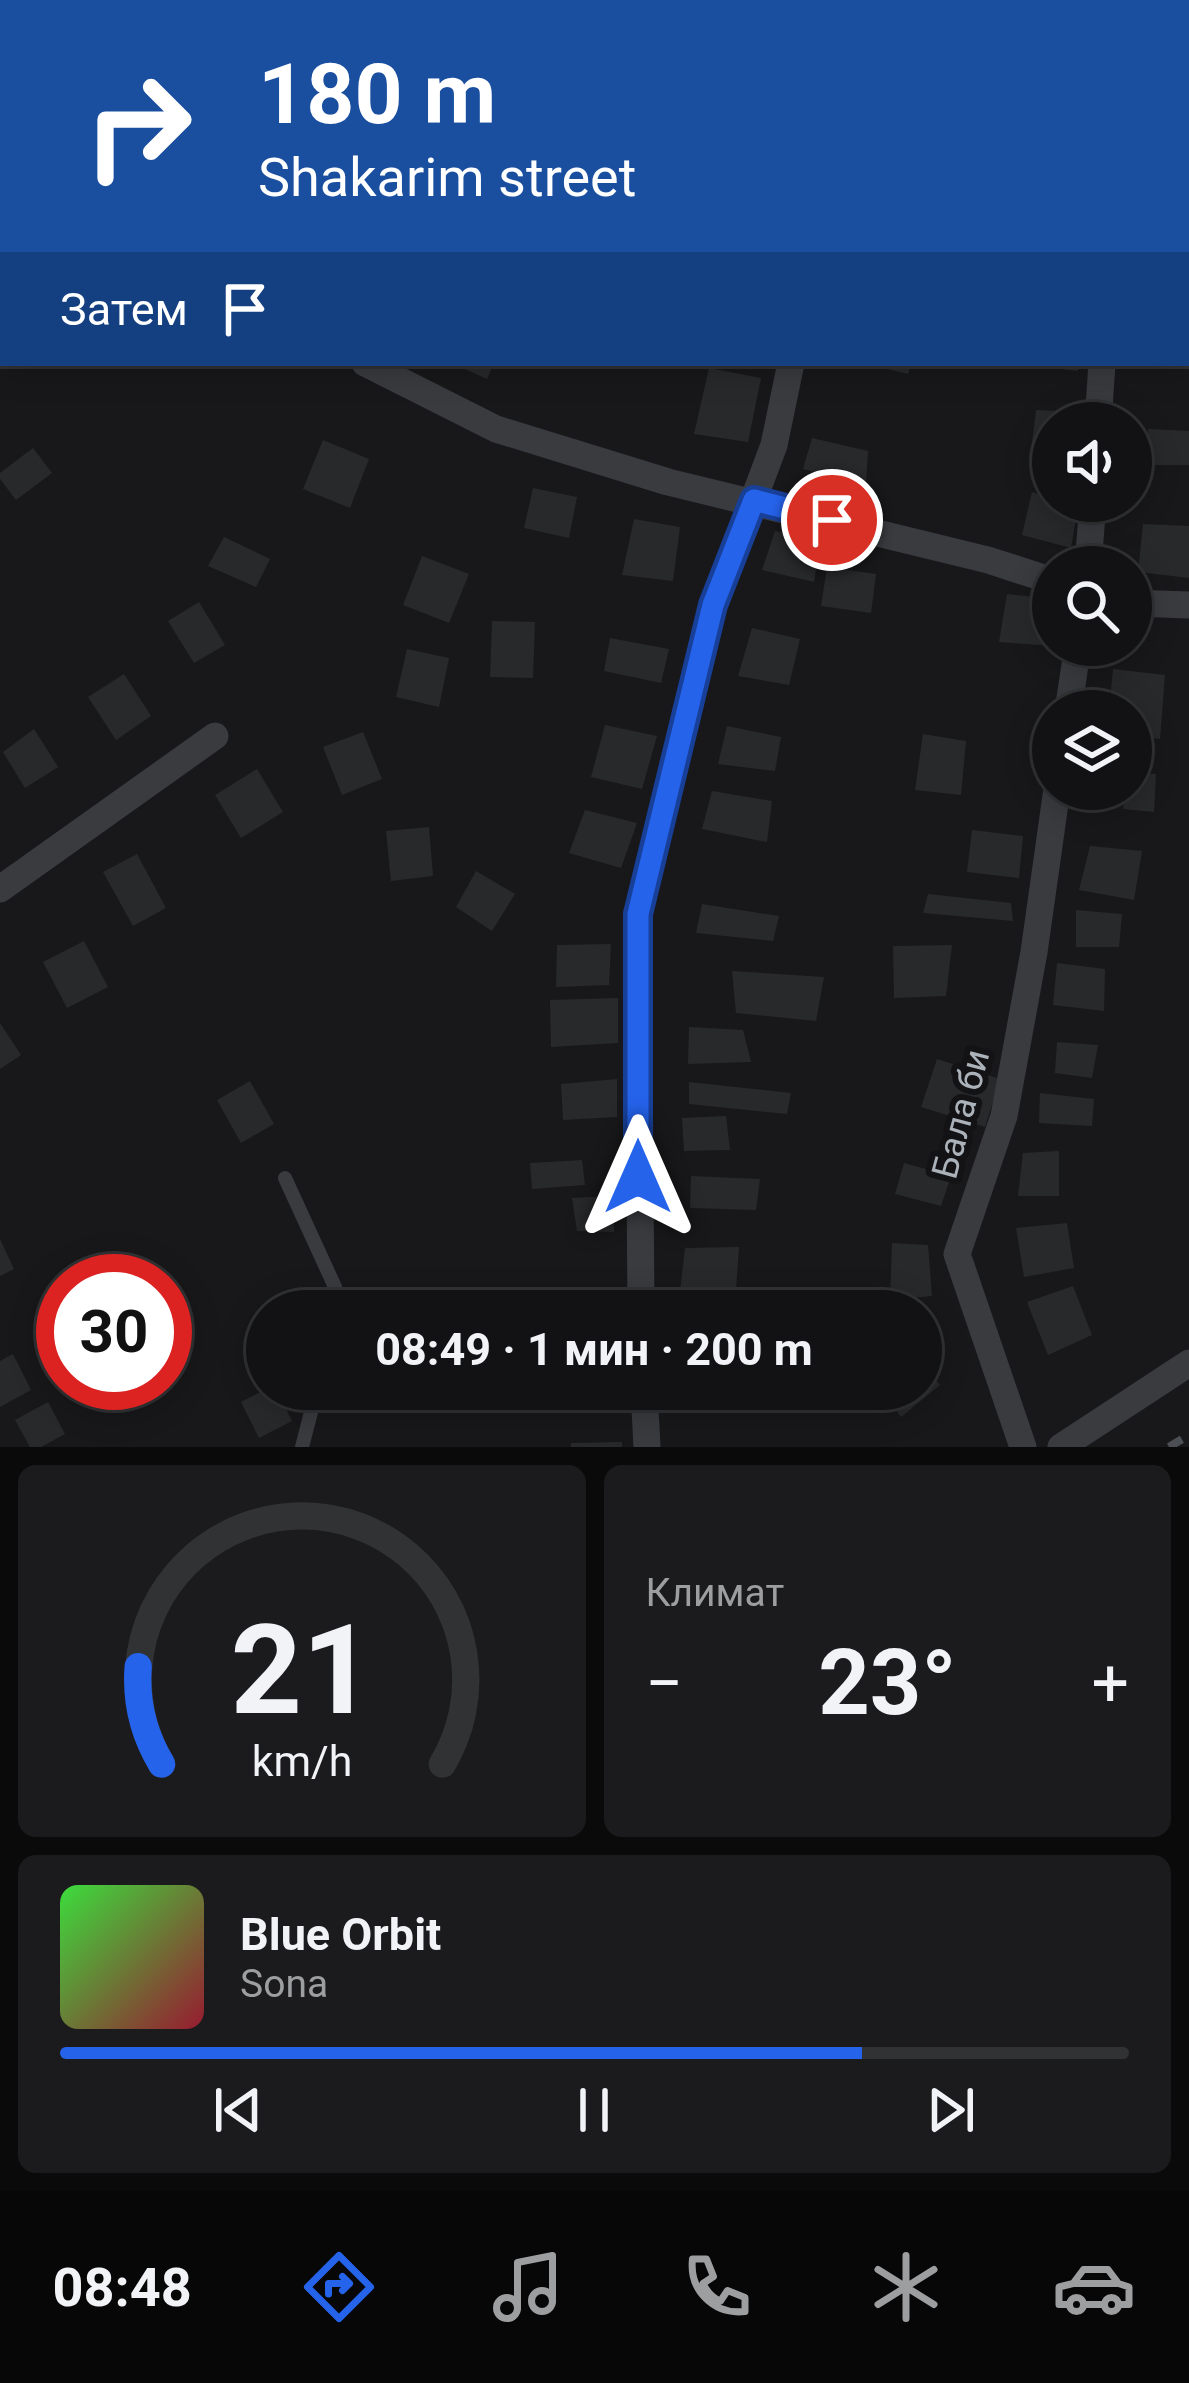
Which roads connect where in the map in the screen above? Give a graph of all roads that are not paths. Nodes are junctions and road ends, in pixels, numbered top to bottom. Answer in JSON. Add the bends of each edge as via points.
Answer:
{"nodes":[{"id":1,"x":371,"y":366,"type":"edge"},
{"id":2,"x":789,"y":366,"type":"edge"},
{"id":3,"x":1102,"y":366,"type":"edge"},
{"id":4,"x":1099,"y":402,"type":"edge"},
{"id":5,"x":754,"y":500,"type":"junction"},
{"id":6,"x":1032,"y":574,"type":"edge"},
{"id":7,"x":1152,"y":604,"type":"edge"},
{"id":8,"x":1189,"y":605,"type":"edge"},
{"id":9,"x":215,"y":736,"type":"dead end"},
{"id":10,"x":1054,"y":810,"type":"edge"},
{"id":11,"x":0,"y":890,"type":"edge"},
{"id":12,"x":285,"y":1178,"type":"dead end"},
{"id":13,"x":334,"y":1290,"type":"edge"},
{"id":14,"x":641,"y":1290,"type":"edge"},
{"id":15,"x":1189,"y":1363,"type":"edge"},
{"id":16,"x":312,"y":1410,"type":"edge"},
{"id":17,"x":645,"y":1410,"type":"edge"},
{"id":18,"x":302,"y":1447,"type":"edge"},
{"id":19,"x":646,"y":1447,"type":"edge"},
{"id":20,"x":1023,"y":1447,"type":"edge"},
{"id":21,"x":1061,"y":1447,"type":"edge"}],
"edges":[{"from":1,"to":5,"type":"street","via":[[496,429]]},
{"from":2,"to":5,"type":"street","via":[[775,445]]},
{"from":3,"to":4,"type":"street"},
{"from":5,"to":6,"type":"street"},
{"from":5,"to":14,"type":"street","via":[[713,605],[638,914]]},
{"from":7,"to":8,"type":"street"},
{"from":9,"to":11,"type":"street"},
{"from":10,"to":20,"type":"street","name":"Бала би","via":[[1004,1116],[957,1254]]},
{"from":12,"to":13,"type":"lane"},
{"from":15,"to":21,"type":"street"},
{"from":16,"to":18,"type":"lane"},
{"from":17,"to":19,"type":"street"}]}
